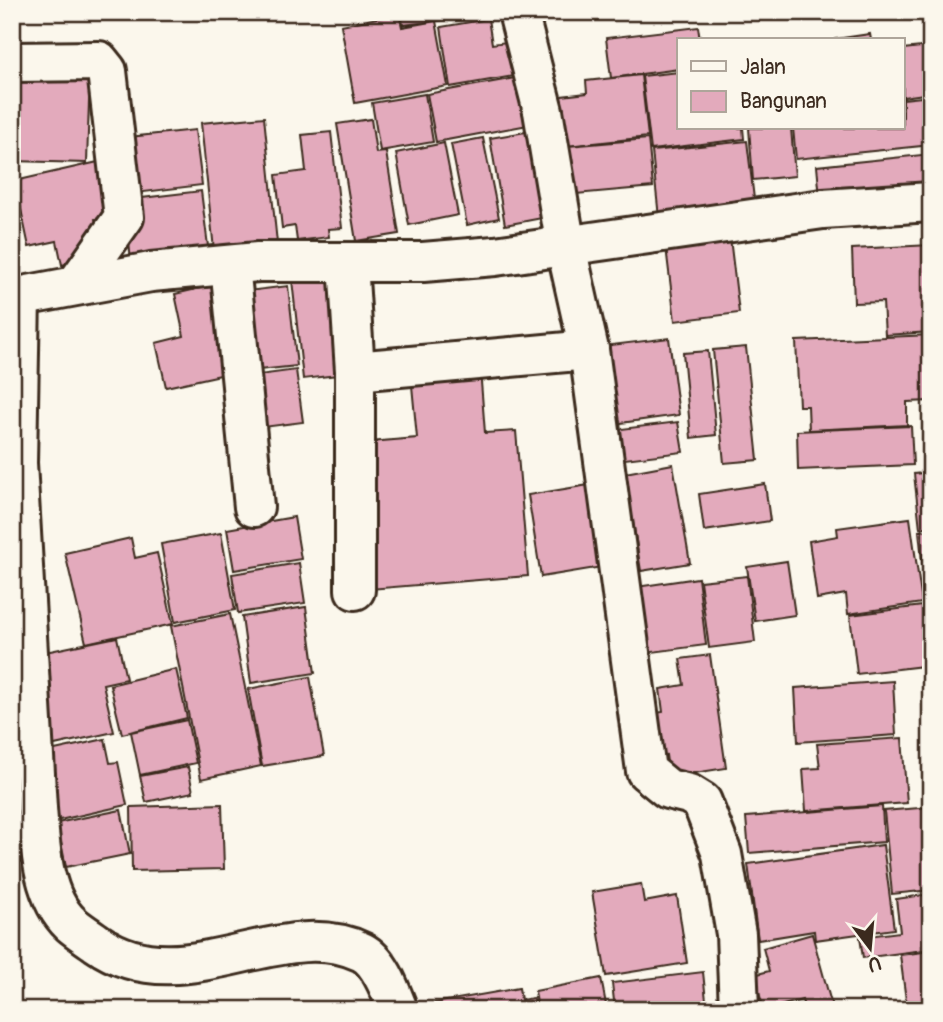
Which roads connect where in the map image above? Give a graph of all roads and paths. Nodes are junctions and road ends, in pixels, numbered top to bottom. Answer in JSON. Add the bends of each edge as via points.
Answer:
{"nodes":[{"id":1,"x":518,"y":12,"type":"edge"},
{"id":2,"x":12,"y":62,"type":"edge"},
{"id":3,"x":931,"y":202,"type":"edge"},
{"id":4,"x":566,"y":247,"type":"junction"},
{"id":5,"x":348,"y":263,"type":"junction"},
{"id":6,"x":230,"y":265,"type":"junction"},
{"id":7,"x":76,"y":285,"type":"junction"},
{"id":8,"x":16,"y":297,"type":"edge"},
{"id":9,"x":589,"y":350,"type":"junction"},
{"id":10,"x":355,"y":371,"type":"junction"},
{"id":11,"x":254,"y":508,"type":"dead end"},
{"id":12,"x":355,"y":590,"type":"dead end"},
{"id":13,"x":398,"y":1010,"type":"edge"},
{"id":14,"x":739,"y":1010,"type":"edge"}],
"edges":[{"from":1,"to":4,"type":"street","via":[[555,169]]},
{"from":2,"to":7,"type":"street","via":[[85,59],[99,61],[107,71],[124,216]]},
{"from":3,"to":4,"type":"street","via":[[823,209]]},
{"from":4,"to":5,"type":"street","via":[[423,262]]},
{"from":4,"to":9,"type":"street"},
{"from":5,"to":6,"type":"street"},
{"from":5,"to":10,"type":"street"},
{"from":6,"to":7,"type":"street"},
{"from":6,"to":11,"type":"street"},
{"from":7,"to":8,"type":"street"},
{"from":8,"to":13,"type":"street","via":[[17,463],[37,808],[41,854],[57,904],[69,923],[108,950],[149,965],[202,962],[328,942],[364,953],[385,979]]},
{"from":9,"to":10,"type":"street"},
{"from":9,"to":14,"type":"street","via":[[646,771],[667,789],[702,802],[708,817],[722,854],[736,934]]},
{"from":10,"to":12,"type":"street"}]}
